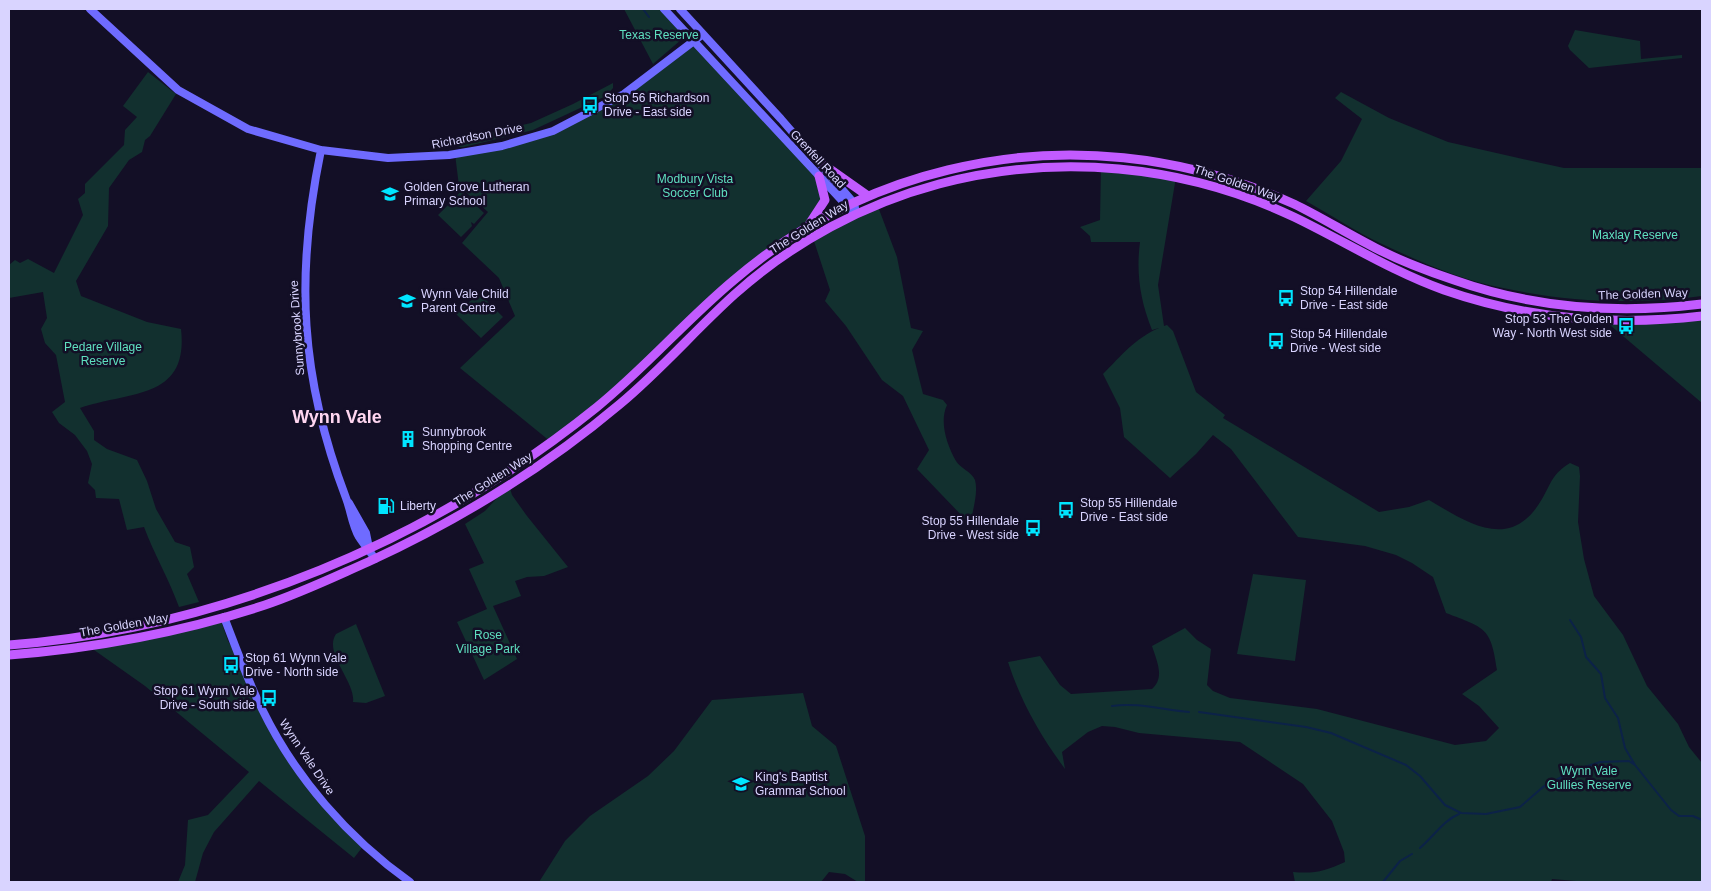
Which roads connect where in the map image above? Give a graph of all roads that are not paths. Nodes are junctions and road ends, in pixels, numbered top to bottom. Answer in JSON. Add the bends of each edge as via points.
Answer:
{"nodes":[{"id":1,"x":90,"y":9,"type":"edge"},
{"id":2,"x":664,"y":9,"type":"edge"},
{"id":3,"x":680,"y":9,"type":"edge"},
{"id":4,"x":703,"y":34,"type":"junction"},
{"id":5,"x":694,"y":42,"type":"junction"},
{"id":6,"x":321,"y":150,"type":"junction"},
{"id":7,"x":817,"y":160,"type":"junction"},
{"id":8,"x":819,"y":176,"type":"junction"},
{"id":9,"x":868,"y":196,"type":"junction"},
{"id":10,"x":851,"y":204,"type":"junction"},
{"id":11,"x":856,"y":213,"type":"junction"},
{"id":12,"x":806,"y":228,"type":"junction"},
{"id":13,"x":1702,"y":304,"type":"edge"},
{"id":14,"x":1702,"y":316,"type":"edge"},
{"id":15,"x":369,"y":548,"type":"junction"},
{"id":16,"x":375,"y":558,"type":"junction"},
{"id":17,"x":232,"y":601,"type":"junction"},
{"id":18,"x":207,"y":608,"type":"junction"},
{"id":19,"x":224,"y":617,"type":"junction"},
{"id":20,"x":9,"y":645,"type":"edge"},
{"id":21,"x":9,"y":655,"type":"edge"},
{"id":22,"x":410,"y":882,"type":"edge"}],
"edges":[{"from":1,"to":6,"type":"street","name":"Richardson Drive","via":[[178,90],[209,109],[248,129]]},
{"from":2,"to":5,"type":"street","name":"Grenfell Road"},
{"from":3,"to":4,"type":"street","name":"Grenfell Road"},
{"from":4,"to":5,"type":"street","name":"Richardson Drive"},
{"from":4,"to":7,"type":"street","name":"Grenfell Road"},
{"from":5,"to":6,"type":"street","name":"Richardson Drive","via":[[624,94],[553,131],[502,146],[449,155],[388,158]]},
{"from":5,"to":8,"type":"street","name":"Grenfell Road"},
{"from":6,"to":15,"type":"street","name":"Sunnybrook Drive","via":[[306,237],[306,335],[318,412],[336,474],[360,538]]},
{"from":7,"to":9,"type":"main road"},
{"from":7,"to":10,"type":"street","name":"Grenfell Road"},
{"from":8,"to":10,"type":"street","name":"Grenfell Road"},
{"from":8,"to":12,"type":"main road","via":[[824,200]]},
{"from":9,"to":10,"type":"main road","name":"The Golden Way"},
{"from":9,"to":13,"type":"main road","name":"The Golden Way","via":[[938,172],[1000,160],[1062,155],[1138,159],[1198,170],[1260,190],[1307,210],[1400,260],[1488,291],[1547,303],[1602,308]]},
{"from":10,"to":11,"type":"street","name":"Grenfell Road"},
{"from":10,"to":12,"type":"main road","name":"The Golden Way"},
{"from":11,"to":14,"type":"main road","name":"The Golden Way","via":[[940,184],[986,174],[1066,166],[1128,169],[1194,181],[1251,199],[1297,218],[1396,271],[1483,302],[1591,320],[1661,320]]},
{"from":11,"to":16,"type":"main road","name":"The Golden Way","via":[[806,242],[755,278],[621,403],[550,458],[469,510]]},
{"from":12,"to":15,"type":"main road","name":"The Golden Way","via":[[734,280],[633,376],[557,437],[454,505]]},
{"from":15,"to":16,"type":"street","name":"Sunnybrook Drive"},
{"from":15,"to":17,"type":"main road","name":"The Golden Way","via":[[312,574]]},
{"from":16,"to":19,"type":"main road","name":"The Golden Way","via":[[287,597]]},
{"from":17,"to":18,"type":"main road","name":"The Golden Way"},
{"from":17,"to":19,"type":"main road"},
{"from":18,"to":19,"type":"main road"},
{"from":18,"to":20,"type":"main road","name":"The Golden Way","via":[[110,630]]},
{"from":19,"to":21,"type":"main road","name":"The Golden Way","via":[[118,640]]},
{"from":19,"to":22,"type":"street","name":"Wynn Vale Drive","via":[[263,711],[300,771],[322,801],[364,845]]}]}
